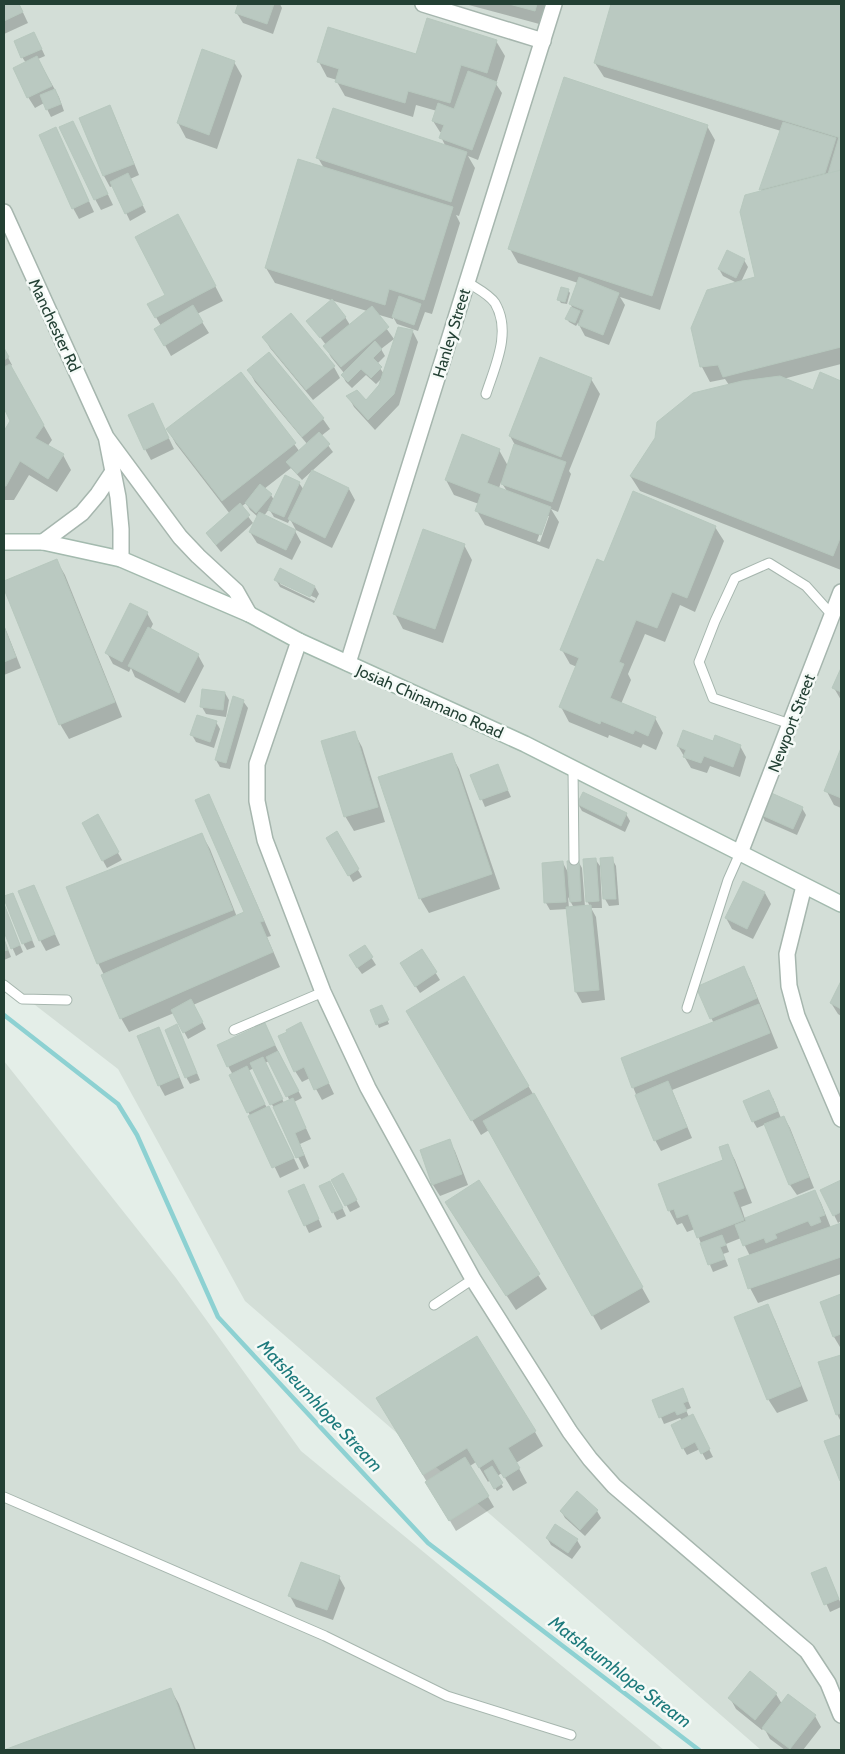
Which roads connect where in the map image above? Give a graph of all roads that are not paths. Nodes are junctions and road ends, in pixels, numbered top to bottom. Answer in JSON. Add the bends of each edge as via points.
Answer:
{"nodes":[{"id":1,"x":423,"y":4,"type":"edge"},
{"id":2,"x":554,"y":4,"type":"edge"},
{"id":3,"x":542,"y":41,"type":"junction"},
{"id":4,"x":4,"y":212,"type":"edge"},
{"id":5,"x":467,"y":282,"type":"junction"},
{"id":6,"x":486,"y":394,"type":"dead end"},
{"id":7,"x":106,"y":437,"type":"junction"},
{"id":8,"x":112,"y":472,"type":"junction"},
{"id":9,"x":4,"y":542,"type":"edge"},
{"id":10,"x":44,"y":542,"type":"junction"},
{"id":11,"x":121,"y":559,"type":"junction"},
{"id":12,"x":841,"y":592,"type":"edge"},
{"id":13,"x":249,"y":614,"type":"junction"},
{"id":14,"x":832,"y":615,"type":"junction"},
{"id":15,"x":299,"y":641,"type":"junction"},
{"id":16,"x":348,"y":663,"type":"junction"},
{"id":17,"x":790,"y":724,"type":"junction"},
{"id":18,"x":573,"y":768,"type":"junction"},
{"id":19,"x":740,"y":853,"type":"junction"},
{"id":20,"x":574,"y":860,"type":"dead end"},
{"id":21,"x":804,"y":886,"type":"junction"},
{"id":22,"x":841,"y":904,"type":"edge"},
{"id":23,"x":4,"y":985,"type":"edge"},
{"id":24,"x":323,"y":992,"type":"junction"},
{"id":25,"x":66,"y":1000,"type":"dead end"},
{"id":26,"x":687,"y":1008,"type":"dead end"},
{"id":27,"x":234,"y":1030,"type":"dead end"},
{"id":28,"x":841,"y":1119,"type":"edge"},
{"id":29,"x":474,"y":1279,"type":"junction"},
{"id":30,"x":434,"y":1305,"type":"dead end"},
{"id":31,"x":4,"y":1496,"type":"edge"},
{"id":32,"x":841,"y":1715,"type":"edge"},
{"id":33,"x":571,"y":1734,"type":"dead end"}],
"edges":[{"from":1,"to":3,"type":"street"},
{"from":2,"to":3,"type":"street","name":"Hanley Street"},
{"from":3,"to":5,"type":"street","name":"Hanley Street"},
{"from":4,"to":7,"type":"street","name":"Manchester Rd"},
{"from":5,"to":6,"type":"lane","via":[[495,302],[503,323],[501,348]]},
{"from":5,"to":16,"type":"street","name":"Hanley Street"},
{"from":7,"to":8,"type":"street"},
{"from":7,"to":13,"type":"street","via":[[180,537],[236,591]]},
{"from":8,"to":10,"type":"street","via":[[82,513]]},
{"from":8,"to":11,"type":"street","via":[[118,497]]},
{"from":9,"to":10,"type":"street","name":"Josiah Chinamano Road"},
{"from":10,"to":11,"type":"street","name":"Josiah Chinamano Road"},
{"from":11,"to":13,"type":"street","name":"Josiah Chinamano Road"},
{"from":12,"to":14,"type":"street","name":"Newport Street"},
{"from":13,"to":15,"type":"street","name":"Josiah Chinamano Road"},
{"from":14,"to":17,"type":"street","name":"Newport Street"},
{"from":14,"to":17,"type":"lane","via":[[806,586],[770,563],[735,578],[698,662],[713,698]]},
{"from":15,"to":16,"type":"street","name":"Josiah Chinamano Road"},
{"from":15,"to":24,"type":"street","via":[[257,764],[258,801],[265,840]]},
{"from":16,"to":18,"type":"street","name":"Josiah Chinamano Road"},
{"from":17,"to":19,"type":"street","name":"Newport Street"},
{"from":18,"to":19,"type":"street","name":"Josiah Chinamano Road"},
{"from":18,"to":20,"type":"lane"},
{"from":19,"to":21,"type":"street","name":"Josiah Chinamano Road"},
{"from":19,"to":26,"type":"lane","via":[[728,880]]},
{"from":21,"to":22,"type":"street","name":"Josiah Chinamano Road"},
{"from":21,"to":28,"type":"street","via":[[787,954],[789,986],[797,1016]]},
{"from":23,"to":25,"type":"lane","via":[[22,999]]},
{"from":24,"to":27,"type":"lane"},
{"from":24,"to":29,"type":"street","via":[[368,1088]]},
{"from":29,"to":30,"type":"lane"},
{"from":29,"to":32,"type":"street","via":[[590,1459],[614,1486],[807,1651],[828,1683]]},
{"from":31,"to":33,"type":"lane","via":[[325,1636],[447,1696]]}]}
